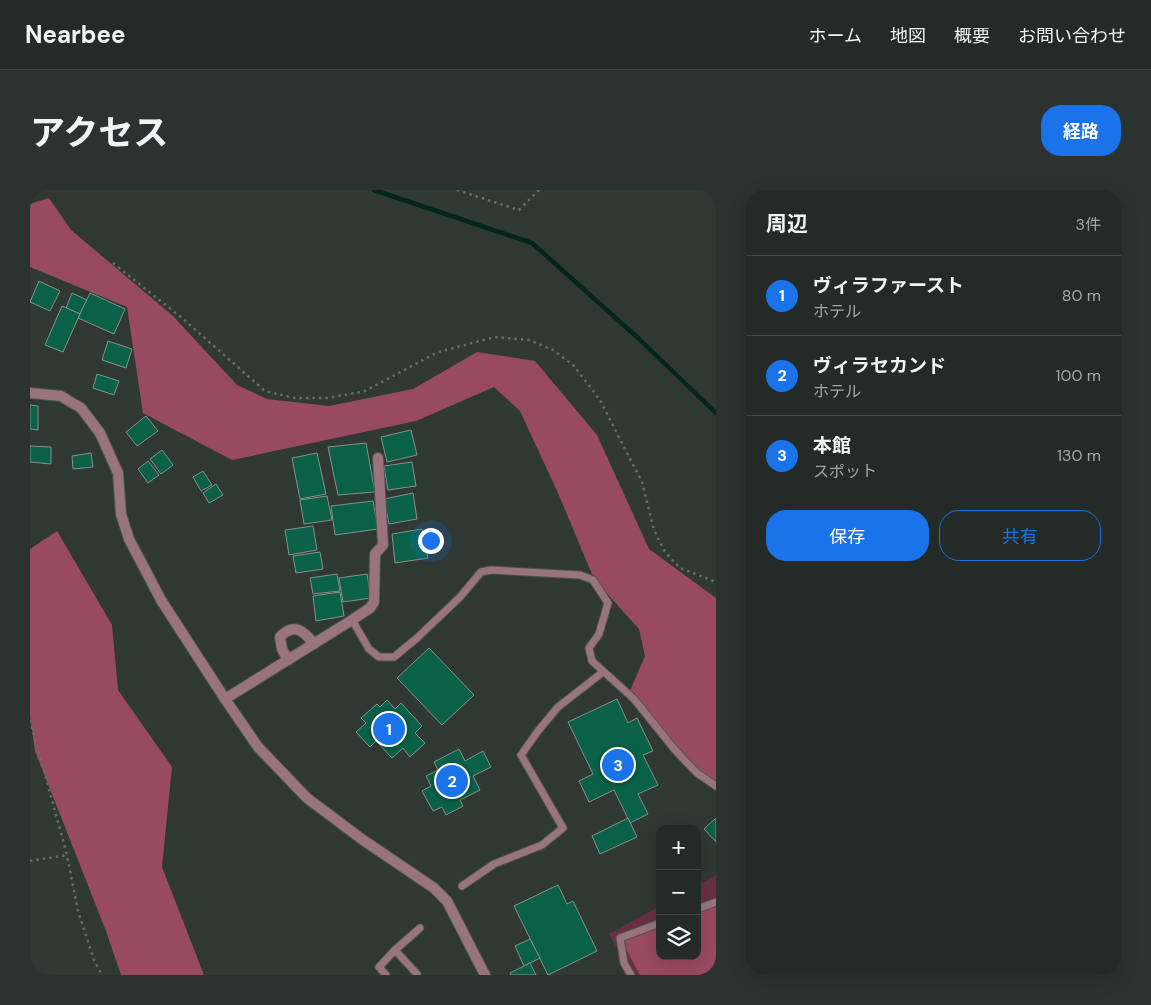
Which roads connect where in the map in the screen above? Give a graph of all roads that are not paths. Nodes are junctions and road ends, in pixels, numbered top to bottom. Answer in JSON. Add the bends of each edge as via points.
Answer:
{"nodes":[{"id":1,"x":30,"y":393,"type":"edge"},
{"id":2,"x":378,"y":458,"type":"dead end"},
{"id":3,"x":352,"y":620,"type":"junction"},
{"id":4,"x":314,"y":644,"type":"junction"},
{"id":5,"x":288,"y":660,"type":"junction"},
{"id":6,"x":603,"y":672,"type":"junction"},
{"id":7,"x":225,"y":699,"type":"junction"},
{"id":8,"x":716,"y":786,"type":"edge"},
{"id":9,"x":462,"y":886,"type":"dead end"},
{"id":10,"x":716,"y":902,"type":"edge"},
{"id":11,"x":701,"y":908,"type":"edge"},
{"id":12,"x":656,"y":924,"type":"edge"},
{"id":13,"x":420,"y":928,"type":"dead end"},
{"id":14,"x":395,"y":950,"type":"junction"},
{"id":15,"x":417,"y":974,"type":"edge"},
{"id":16,"x":386,"y":975,"type":"edge"},
{"id":17,"x":485,"y":975,"type":"edge"},
{"id":18,"x":631,"y":975,"type":"edge"}],
"edges":[{"from":1,"to":7,"type":"street","via":[[61,396],[75,404],[100,433],[118,473],[121,514],[129,539],[161,600]]},
{"from":2,"to":3,"type":"street","via":[[383,545],[375,554],[374,602]]},
{"from":3,"to":4,"type":"street"},
{"from":3,"to":6,"type":"lane","via":[[369,649],[379,657],[394,657],[460,597],[481,572],[580,575],[593,580],[608,603],[599,634],[589,648],[592,661]]},
{"from":4,"to":5,"type":"street"},
{"from":4,"to":5,"type":"street","via":[[297,629],[285,632],[280,637],[280,644]]},
{"from":5,"to":7,"type":"street"},
{"from":6,"to":8,"type":"lane","via":[[634,699],[697,773]]},
{"from":6,"to":9,"type":"lane","via":[[558,707],[521,755],[563,828],[542,846],[494,864]]},
{"from":7,"to":17,"type":"street","via":[[258,747],[308,798],[434,888],[447,901]]},
{"from":10,"to":11,"type":"lane"},
{"from":12,"to":18,"type":"lane","via":[[620,938],[624,963]]},
{"from":13,"to":14,"type":"lane"},
{"from":14,"to":15,"type":"lane"},
{"from":14,"to":16,"type":"lane","via":[[378,966]]}]}
